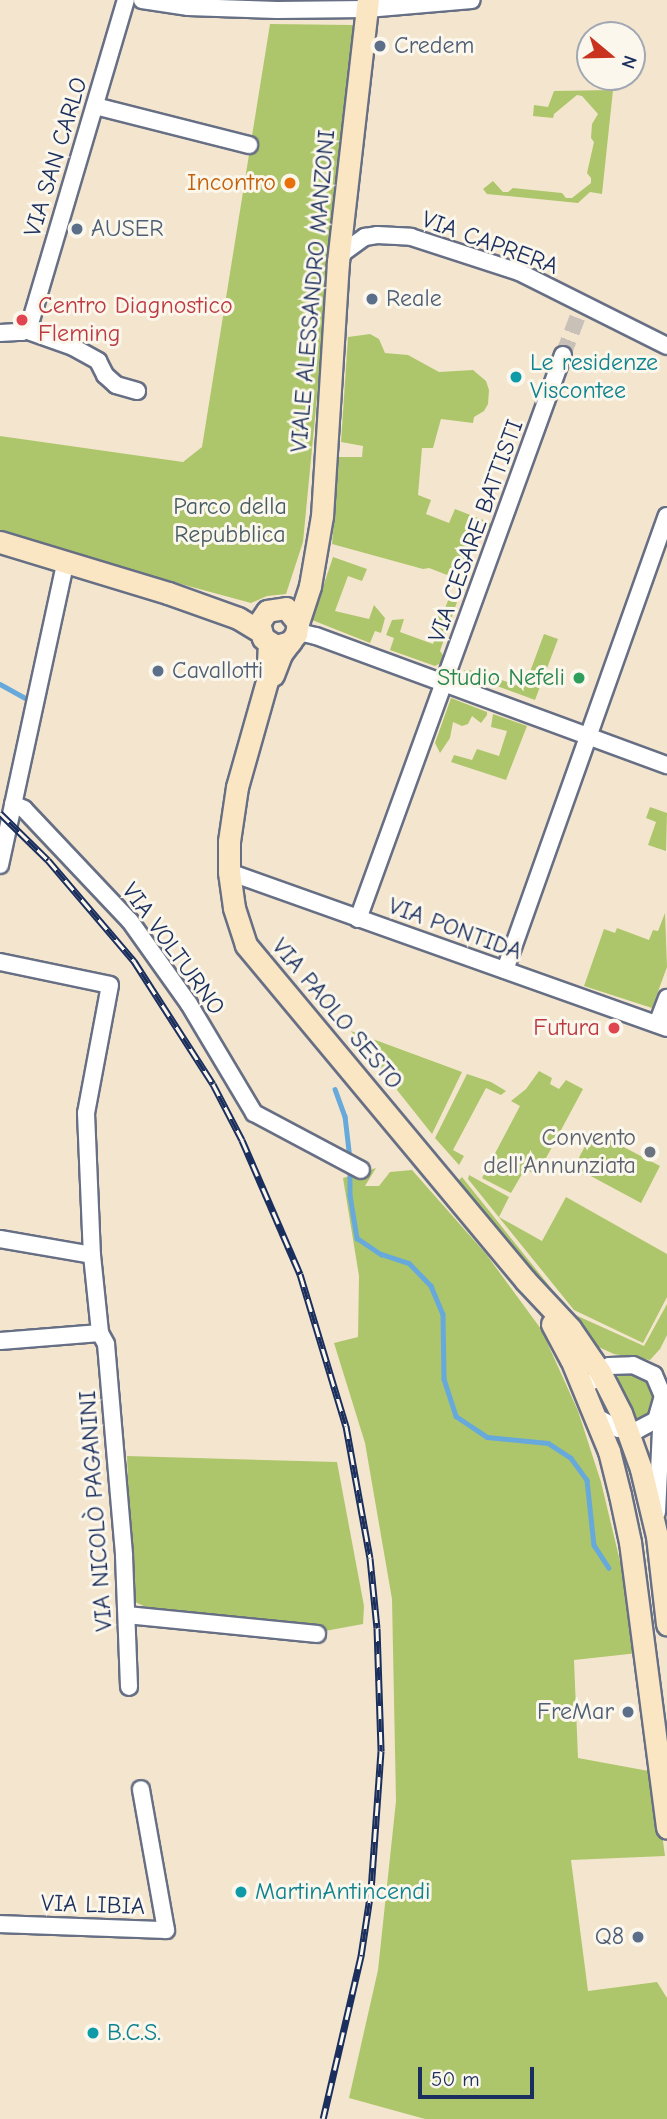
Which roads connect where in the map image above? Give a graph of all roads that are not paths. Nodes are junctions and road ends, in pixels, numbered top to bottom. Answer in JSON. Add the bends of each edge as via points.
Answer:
{"nodes":[{"id":1,"x":126,"y":0,"type":"edge"},
{"id":2,"x":142,"y":0,"type":"edge"},
{"id":3,"x":472,"y":0,"type":"edge"},
{"id":4,"x":361,"y":6,"type":"edge"},
{"id":5,"x":95,"y":106,"type":"junction"},
{"id":6,"x":249,"y":145,"type":"dead end"},
{"id":7,"x":338,"y":262,"type":"junction"},
{"id":8,"x":27,"y":328,"type":"junction"},
{"id":9,"x":0,"y":333,"type":"edge"},
{"id":10,"x":667,"y":346,"type":"edge"},
{"id":11,"x":563,"y":355,"type":"tunnel mouth"},
{"id":12,"x":137,"y":391,"type":"dead end"},
{"id":13,"x":667,"y":516,"type":"edge"},
{"id":14,"x":0,"y":542,"type":"edge"},
{"id":15,"x":66,"y":561,"type":"junction"},
{"id":16,"x":284,"y":629,"type":"junction"},
{"id":17,"x":445,"y":684,"type":"junction"},
{"id":18,"x":588,"y":736,"type":"junction"},
{"id":19,"x":667,"y":765,"type":"edge"},
{"id":20,"x":13,"y":804,"type":"junction"},
{"id":21,"x":0,"y":865,"type":"edge"},
{"id":22,"x":229,"y":872,"type":"junction"},
{"id":23,"x":358,"y":919,"type":"junction"},
{"id":24,"x":0,"y":962,"type":"edge"},
{"id":25,"x":505,"y":970,"type":"junction"},
{"id":26,"x":667,"y":998,"type":"edge"},
{"id":27,"x":662,"y":1026,"type":"edge"},
{"id":28,"x":360,"y":1170,"type":"dead end"},
{"id":29,"x":0,"y":1239,"type":"edge"},
{"id":30,"x":92,"y":1255,"type":"junction"},
{"id":31,"x":526,"y":1280,"type":"junction"},
{"id":32,"x":100,"y":1333,"type":"junction"},
{"id":33,"x":0,"y":1341,"type":"edge"},
{"id":34,"x":600,"y":1372,"type":"junction"},
{"id":35,"x":590,"y":1407,"type":"junction"},
{"id":36,"x":662,"y":1408,"type":"junction"},
{"id":37,"x":628,"y":1431,"type":"junction"},
{"id":38,"x":662,"y":1543,"type":"edge"},
{"id":39,"x":127,"y":1615,"type":"junction"},
{"id":40,"x":667,"y":1624,"type":"edge"},
{"id":41,"x":317,"y":1634,"type":"dead end"},
{"id":42,"x":129,"y":1687,"type":"dead end"},
{"id":43,"x":141,"y":1788,"type":"dead end"},
{"id":44,"x":667,"y":1828,"type":"edge"},
{"id":45,"x":0,"y":1924,"type":"edge"}],
"edges":[{"from":1,"to":5,"type":"street","name":"VIA SAN CARLO"},
{"from":2,"to":4,"type":"street","via":[[188,7],[277,10]]},
{"from":3,"to":4,"type":"street"},
{"from":4,"to":7,"type":"street","name":"VIALE ALESSANDRO MANZONI"},
{"from":5,"to":6,"type":"street"},
{"from":5,"to":8,"type":"street","name":"VIA SAN CARLO"},
{"from":7,"to":10,"type":"street","name":"VIA CAPRERA","via":[[365,237],[411,237],[519,272],[580,311]]},
{"from":7,"to":16,"type":"street","name":"VIALE ALESSANDRO MANZONI","via":[[322,516],[310,586]]},
{"from":8,"to":9,"type":"street"},
{"from":8,"to":12,"type":"street","via":[[73,347],[97,361],[116,385]]},
{"from":11,"to":17,"type":"street","name":"VIA CESARE BATTISTI"},
{"from":13,"to":18,"type":"street"},
{"from":14,"to":15,"type":"street"},
{"from":15,"to":16,"type":"street","via":[[223,606]]},
{"from":15,"to":20,"type":"street"},
{"from":16,"to":17,"type":"street"},
{"from":16,"to":22,"type":"street","name":"VIA PAOLO SESTO","via":[[237,787]]},
{"from":17,"to":18,"type":"street"},
{"from":17,"to":23,"type":"street","name":"VIA CESARE BATTISTI"},
{"from":18,"to":19,"type":"street"},
{"from":18,"to":25,"type":"street"},
{"from":20,"to":21,"type":"street"},
{"from":20,"to":28,"type":"street","name":"VIA VOLTURNO","via":[[130,920],[189,1004],[249,1107]]},
{"from":22,"to":23,"type":"street","name":"VIA PONTIDA"},
{"from":22,"to":31,"type":"street","name":"VIA PAOLO SESTO","via":[[246,945]]},
{"from":23,"to":25,"type":"street","name":"VIA PONTIDA"},
{"from":24,"to":30,"type":"street","name":"VIA NICOLÒ PAGANINI","via":[[110,985],[86,1113]]},
{"from":25,"to":27,"type":"street","name":"VIA PONTIDA"},
{"from":26,"to":27,"type":"street"},
{"from":29,"to":30,"type":"street"},
{"from":30,"to":32,"type":"street","name":"VIA NICOLÒ PAGANINI"},
{"from":31,"to":34,"type":"street","name":"VIA PAOLO SESTO","via":[[570,1328]]},
{"from":31,"to":35,"type":"street","name":"VIA PAOLO SESTO","via":[[562,1339]]},
{"from":32,"to":33,"type":"street"},
{"from":32,"to":39,"type":"street","name":"VIA NICOLÒ PAGANINI","via":[[107,1344]]},
{"from":34,"to":35,"type":"street"},
{"from":34,"to":36,"type":"street","name":"VIA PAOLO SESTO","via":[[620,1364],[644,1368],[660,1384]]},
{"from":34,"to":37,"type":"street","name":"VIA PAOLO SESTO"},
{"from":35,"to":37,"type":"street","via":[[609,1425]]},
{"from":35,"to":44,"type":"street","name":"VIA PAOLO SESTO","via":[[609,1451],[630,1542]]},
{"from":36,"to":37,"type":"street","via":[[647,1427]]},
{"from":36,"to":38,"type":"street","name":"VIA PAOLO SESTO"},
{"from":37,"to":38,"type":"street","name":"VIA PAOLO SESTO"},
{"from":38,"to":40,"type":"street","name":"VIA PAOLO SESTO"},
{"from":39,"to":41,"type":"street"},
{"from":39,"to":42,"type":"street","name":"VIA NICOLÒ PAGANINI"},
{"from":43,"to":45,"type":"street","name":"VIA LIBIA","via":[[166,1930]]}]}
